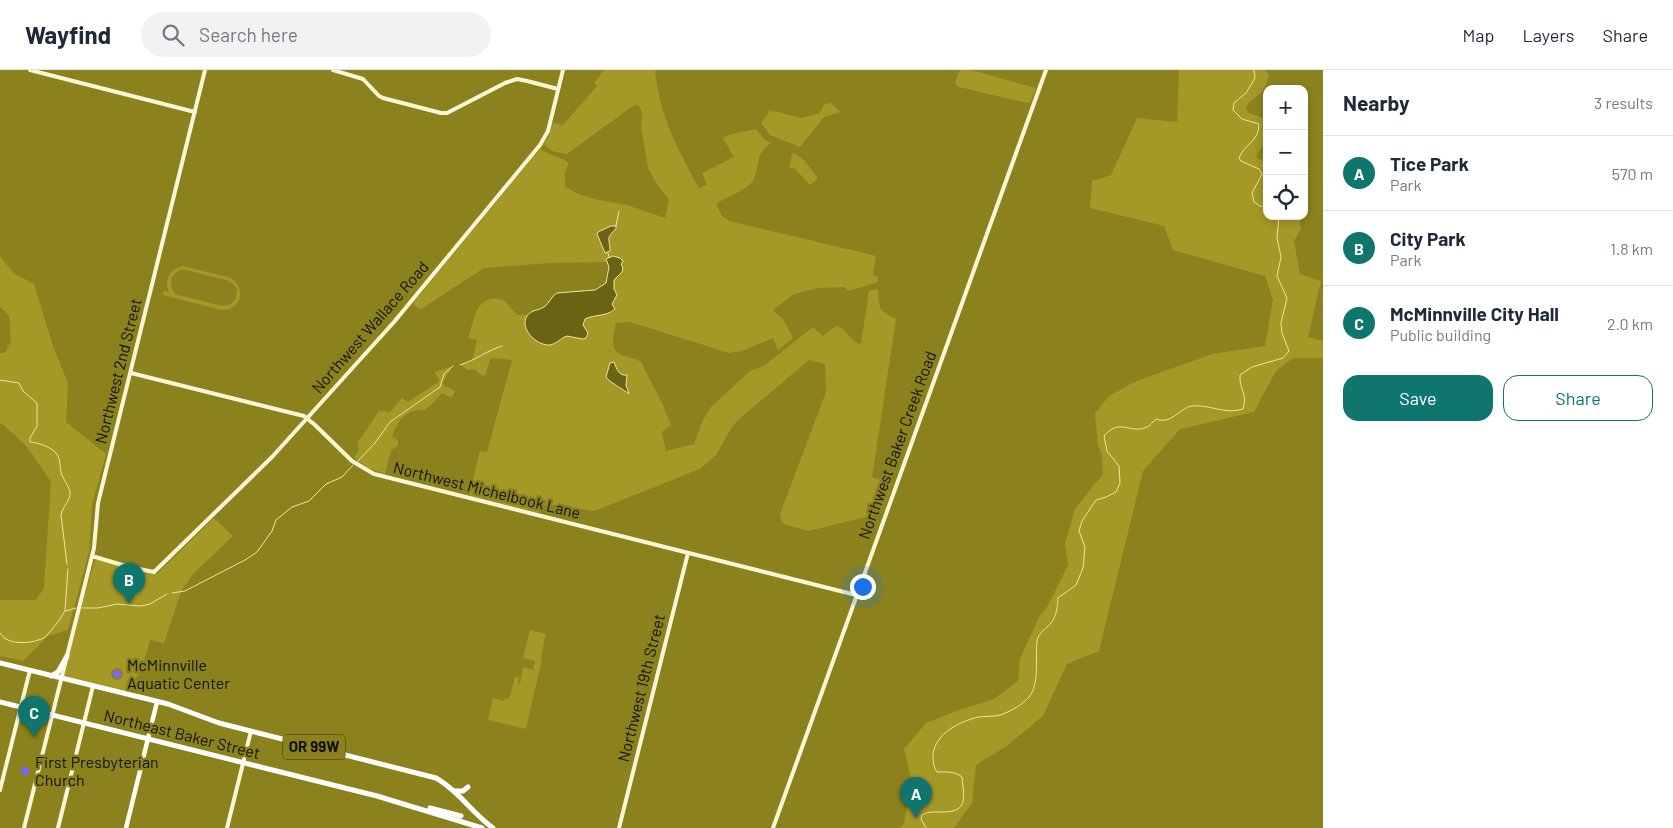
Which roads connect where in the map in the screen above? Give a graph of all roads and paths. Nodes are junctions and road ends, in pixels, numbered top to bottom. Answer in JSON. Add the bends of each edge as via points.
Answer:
{"nodes":[{"id":1,"x":30,"y":70,"type":"edge"},
{"id":2,"x":205,"y":70,"type":"edge"},
{"id":3,"x":333,"y":70,"type":"edge"},
{"id":4,"x":563,"y":70,"type":"edge"},
{"id":5,"x":1046,"y":70,"type":"edge"},
{"id":6,"x":558,"y":89,"type":"junction"},
{"id":7,"x":195,"y":112,"type":"junction"},
{"id":8,"x":131,"y":373,"type":"junction"},
{"id":9,"x":307,"y":418,"type":"junction"},
{"id":10,"x":688,"y":553,"type":"junction"},
{"id":11,"x":92,"y":556,"type":"junction"},
{"id":12,"x":856,"y":596,"type":"junction"},
{"id":13,"x":67,"y":656,"type":"junction"},
{"id":14,"x":0,"y":663,"type":"edge"},
{"id":15,"x":30,"y":670,"type":"junction"},
{"id":16,"x":51,"y":676,"type":"junction"},
{"id":17,"x":62,"y":678,"type":"junction"},
{"id":18,"x":93,"y":686,"type":"junction"},
{"id":19,"x":0,"y":702,"type":"edge"},
{"id":20,"x":157,"y":702,"type":"junction"},
{"id":21,"x":20,"y":707,"type":"junction"},
{"id":22,"x":52,"y":715,"type":"junction"},
{"id":23,"x":84,"y":723,"type":"junction"},
{"id":24,"x":251,"y":731,"type":"junction"},
{"id":25,"x":148,"y":738,"type":"junction"},
{"id":26,"x":243,"y":762,"type":"junction"},
{"id":27,"x":2,"y":773,"type":"edge"},
{"id":28,"x":468,"y":788,"type":"dead end"},
{"id":29,"x":0,"y":790,"type":"edge"},
{"id":30,"x":456,"y":791,"type":"junction"},
{"id":31,"x":403,"y":803,"type":"junction"},
{"id":32,"x":461,"y":816,"type":"dead end"},
{"id":33,"x":24,"y":828,"type":"edge"},
{"id":34,"x":58,"y":828,"type":"edge"},
{"id":35,"x":126,"y":828,"type":"edge"},
{"id":36,"x":227,"y":828,"type":"edge"},
{"id":37,"x":482,"y":828,"type":"edge"},
{"id":38,"x":493,"y":828,"type":"edge"},
{"id":39,"x":619,"y":828,"type":"edge"},
{"id":40,"x":773,"y":828,"type":"edge"}],
"edges":[{"from":1,"to":7,"type":"street"},
{"from":2,"to":7,"type":"street","name":"Northwest 2nd Street"},
{"from":3,"to":6,"type":"street","via":[[363,79],[383,98],[441,113],[452,111],[516,80]]},
{"from":4,"to":6,"type":"street","name":"Northwest Wallace Road"},
{"from":5,"to":12,"type":"street","name":"Northwest Baker Creek Road"},
{"from":6,"to":9,"type":"street","name":"Northwest Wallace Road","via":[[548,131],[540,145],[394,322]]},
{"from":7,"to":8,"type":"street","name":"Northwest 2nd Street"},
{"from":8,"to":9,"type":"street","name":"Northwest Michelbook Lane"},
{"from":8,"to":11,"type":"street","name":"Northwest 2nd Street","via":[[98,503]]},
{"from":9,"to":10,"type":"street","name":"Northwest Michelbook Lane","via":[[352,461],[374,474]]},
{"from":9,"to":11,"type":"street","name":"Northwest Wallace Road","via":[[261,469],[154,572]]},
{"from":10,"to":12,"type":"street","name":"Northwest Michelbook Lane"},
{"from":10,"to":39,"type":"street","name":"Northwest 19th Street"},
{"from":11,"to":13,"type":"street","name":"Northwest 2nd Street"},
{"from":12,"to":40,"type":"street","name":"Northwest Baker Creek Road"},
{"from":13,"to":16,"type":"highway","via":[[58,672]]},
{"from":13,"to":17,"type":"street","name":"Northwest 2nd Street"},
{"from":14,"to":15,"type":"highway","number":"OR 99W"},
{"from":15,"to":16,"type":"highway","number":"OR 99W"},
{"from":15,"to":21,"type":"street"},
{"from":16,"to":17,"type":"highway","number":"OR 99W"},
{"from":17,"to":18,"type":"highway","number":"OR 99W"},
{"from":17,"to":22,"type":"street","name":"Northwest 2nd Street"},
{"from":18,"to":20,"type":"highway","number":"OR 99W"},
{"from":18,"to":23,"type":"street"},
{"from":19,"to":21,"type":"highway","number":"OR 99W"},
{"from":20,"to":24,"type":"highway","number":"OR 99W"},
{"from":20,"to":25,"type":"main road"},
{"from":21,"to":22,"type":"highway","name":"Northeast Baker Street","number":"OR 99W"},
{"from":21,"to":27,"type":"street"},
{"from":22,"to":23,"type":"highway","name":"Northeast Baker Street","number":"OR 99W"},
{"from":22,"to":33,"type":"street","name":"Northwest 2nd Street"},
{"from":23,"to":25,"type":"highway","name":"Northeast Baker Street","number":"OR 99W"},
{"from":23,"to":34,"type":"street"},
{"from":24,"to":26,"type":"street"},
{"from":24,"to":30,"type":"highway","number":"OR 99W","via":[[436,778]]},
{"from":25,"to":26,"type":"highway","name":"Northeast Baker Street","number":"OR 99W"},
{"from":25,"to":35,"type":"main road"},
{"from":26,"to":31,"type":"highway","name":"Northeast Baker Street","number":"OR 99W"},
{"from":26,"to":36,"type":"street"},
{"from":27,"to":29,"type":"street"},
{"from":28,"to":30,"type":"highway"},
{"from":30,"to":38,"type":"highway","number":"OR 99W"},
{"from":31,"to":32,"type":"highway"},
{"from":31,"to":37,"type":"highway","name":"Northeast Baker Street","number":"OR 99W"}]}
